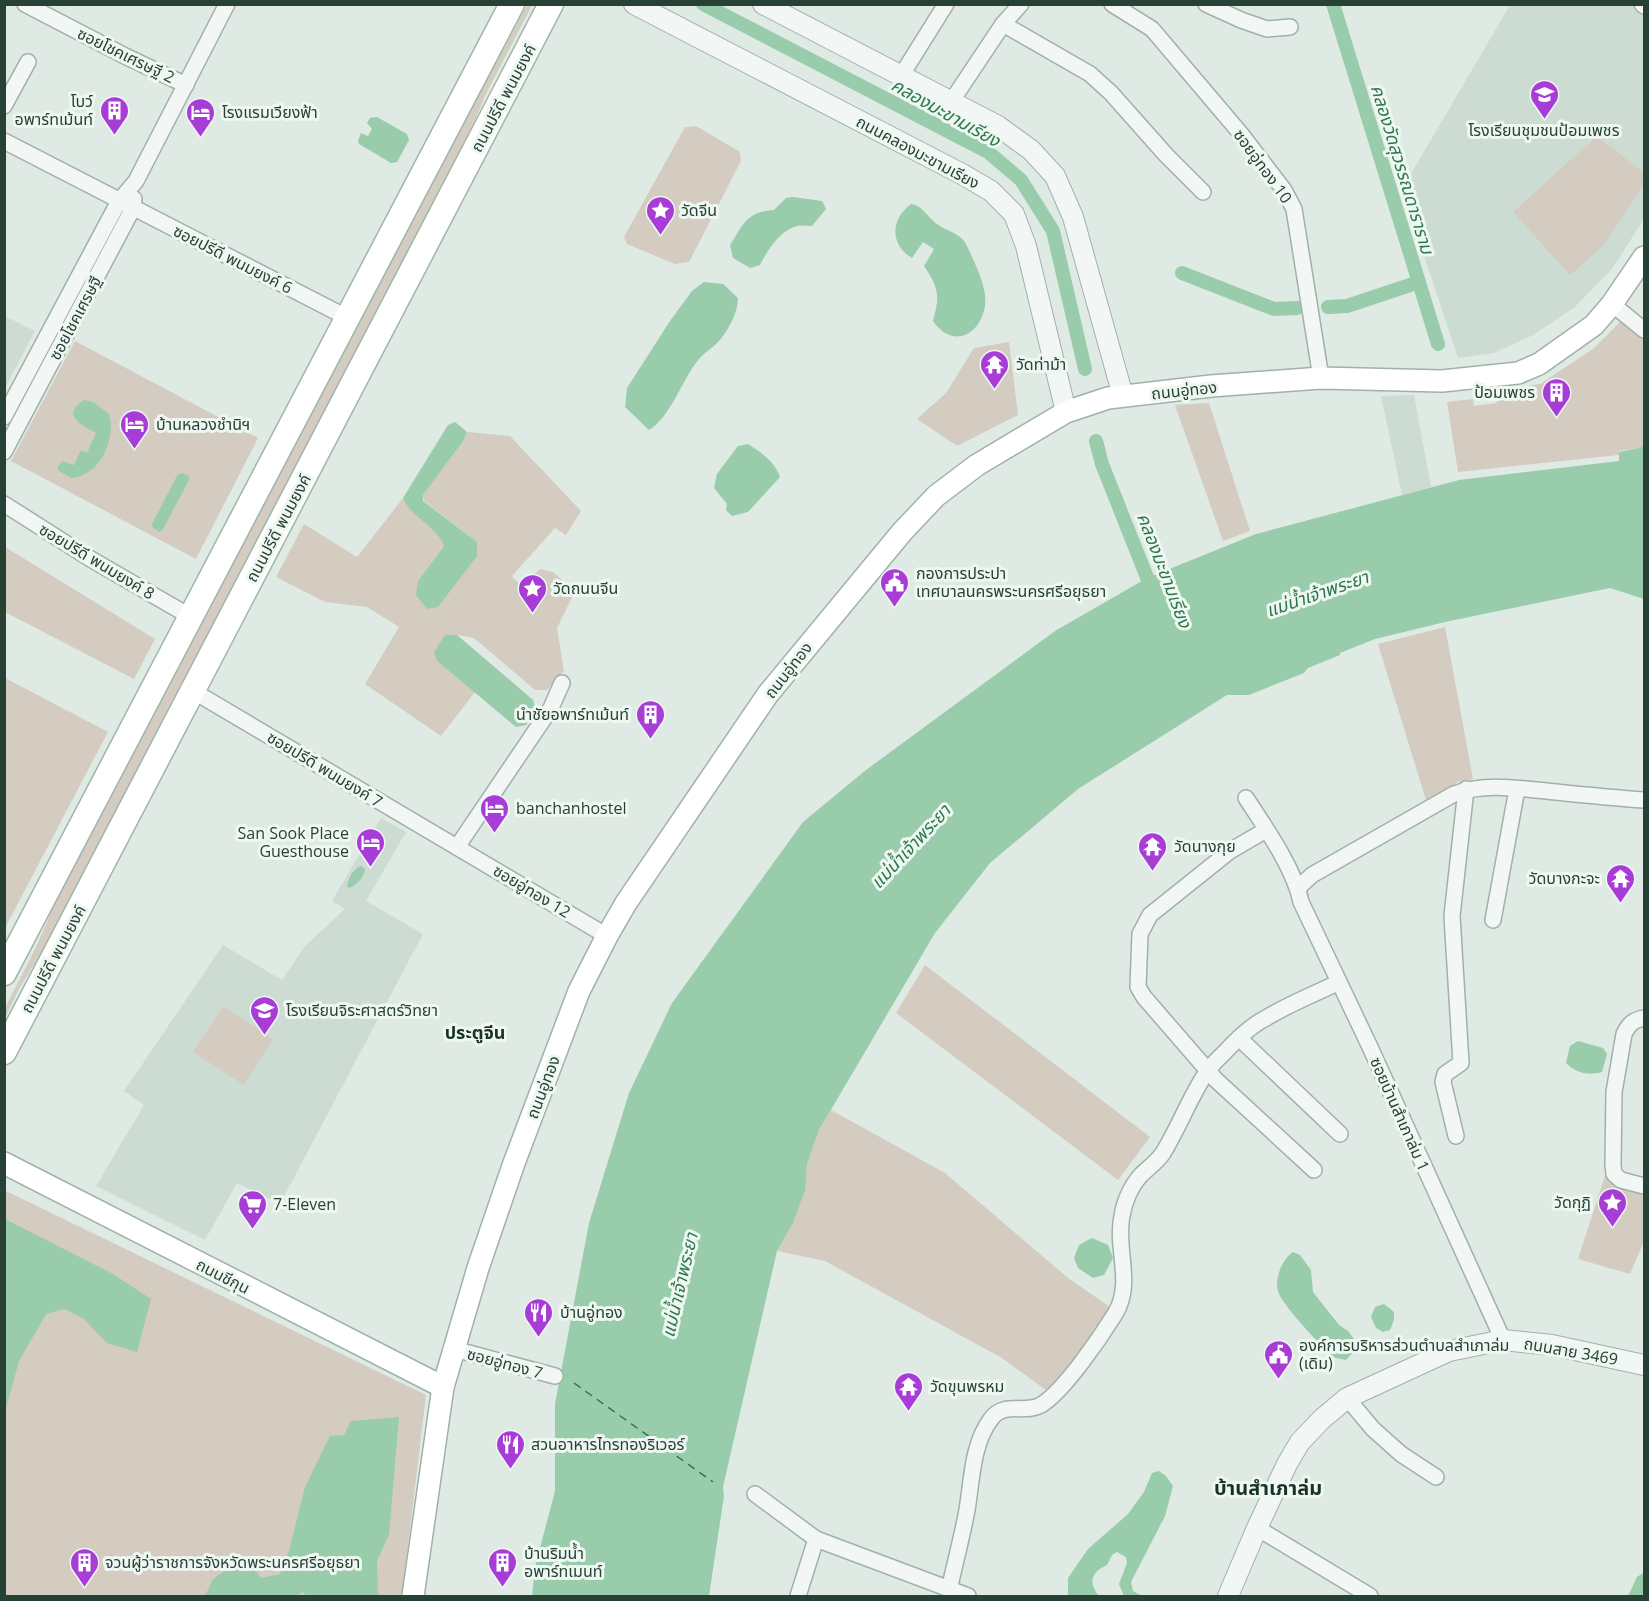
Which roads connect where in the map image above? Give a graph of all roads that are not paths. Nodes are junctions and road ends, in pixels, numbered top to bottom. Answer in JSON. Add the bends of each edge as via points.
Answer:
{"nodes":[{"id":1,"x":25,"y":4,"type":"edge"},
{"id":2,"x":227,"y":4,"type":"edge"},
{"id":3,"x":512,"y":4,"type":"edge"},
{"id":4,"x":551,"y":4,"type":"edge"},
{"id":5,"x":633,"y":4,"type":"edge"},
{"id":6,"x":763,"y":4,"type":"edge"},
{"id":7,"x":946,"y":4,"type":"edge"},
{"id":8,"x":1021,"y":4,"type":"edge"},
{"id":9,"x":1112,"y":4,"type":"edge"},
{"id":10,"x":1206,"y":4,"type":"edge"},
{"id":11,"x":1004,"y":24,"type":"junction"},
{"id":12,"x":1290,"y":27,"type":"dead end"},
{"id":13,"x":27,"y":62,"type":"dead end"},
{"id":14,"x":901,"y":76,"type":"junction"},
{"id":15,"x":186,"y":85,"type":"junction"},
{"id":16,"x":951,"y":102,"type":"junction"},
{"id":17,"x":4,"y":106,"type":"edge"},
{"id":18,"x":4,"y":141,"type":"edge"},
{"id":19,"x":136,"y":181,"type":"junction"},
{"id":20,"x":1203,"y":192,"type":"dead end"},
{"id":21,"x":119,"y":201,"type":"junction"},
{"id":22,"x":133,"y":208,"type":"junction"},
{"id":23,"x":1644,"y":257,"type":"edge"},
{"id":24,"x":1612,"y":304,"type":"junction"},
{"id":25,"x":348,"y":318,"type":"junction"},
{"id":26,"x":1644,"y":330,"type":"edge"},
{"id":27,"x":1321,"y":378,"type":"junction"},
{"id":28,"x":1123,"y":396,"type":"junction"},
{"id":29,"x":1066,"y":412,"type":"junction"},
{"id":30,"x":4,"y":417,"type":"edge"},
{"id":31,"x":9,"y":434,"type":"edge"},
{"id":32,"x":4,"y":452,"type":"edge"},
{"id":33,"x":4,"y":504,"type":"edge"},
{"id":34,"x":191,"y":617,"type":"junction"},
{"id":35,"x":562,"y":683,"type":"dead end"},
{"id":36,"x":193,"y":691,"type":"junction"},
{"id":37,"x":1466,"y":789,"type":"junction"},
{"id":38,"x":1517,"y":789,"type":"junction"},
{"id":39,"x":1246,"y":798,"type":"dead end"},
{"id":40,"x":1644,"y":800,"type":"edge"},
{"id":41,"x":1266,"y":830,"type":"junction"},
{"id":42,"x":457,"y":847,"type":"junction"},
{"id":43,"x":1298,"y":888,"type":"junction"},
{"id":44,"x":1493,"y":920,"type":"dead end"},
{"id":45,"x":607,"y":936,"type":"junction"},
{"id":46,"x":4,"y":973,"type":"edge"},
{"id":47,"x":1339,"y":982,"type":"junction"},
{"id":48,"x":1644,"y":1018,"type":"edge"},
{"id":49,"x":1239,"y":1038,"type":"junction"},
{"id":50,"x":4,"y":1052,"type":"edge"},
{"id":51,"x":1208,"y":1070,"type":"junction"},
{"id":52,"x":1340,"y":1134,"type":"dead end"},
{"id":53,"x":1456,"y":1136,"type":"dead end"},
{"id":54,"x":4,"y":1163,"type":"edge"},
{"id":55,"x":1314,"y":1170,"type":"dead end"},
{"id":56,"x":1644,"y":1186,"type":"edge"},
{"id":57,"x":1503,"y":1340,"type":"junction"},
{"id":58,"x":454,"y":1350,"type":"junction"},
{"id":59,"x":1644,"y":1365,"type":"edge"},
{"id":60,"x":555,"y":1376,"type":"dead end"},
{"id":61,"x":443,"y":1387,"type":"junction"},
{"id":62,"x":1347,"y":1398,"type":"junction"},
{"id":63,"x":1436,"y":1477,"type":"dead end"},
{"id":64,"x":755,"y":1494,"type":"dead end"},
{"id":65,"x":1257,"y":1528,"type":"junction"},
{"id":66,"x":816,"y":1539,"type":"junction"},
{"id":67,"x":949,"y":1590,"type":"junction"},
{"id":68,"x":413,"y":1596,"type":"edge"},
{"id":69,"x":798,"y":1596,"type":"edge"},
{"id":70,"x":968,"y":1596,"type":"edge"},
{"id":71,"x":1228,"y":1596,"type":"edge"},
{"id":72,"x":1370,"y":1596,"type":"edge"}],
"edges":[{"from":1,"to":15,"type":"street","name":"ซอยโชคเศรษฐี 2"},
{"from":2,"to":15,"type":"street","name":"ซอยโชคเศรษฐี"},
{"from":3,"to":25,"type":"main road"},
{"from":4,"to":36,"type":"main road","name":"ถนนปรีดี พนมยงค์"},
{"from":5,"to":29,"type":"street","name":"ถนนคลองมะขามเรียง","via":[[991,191],[1014,214],[1026,246]]},
{"from":6,"to":14,"type":"street"},
{"from":7,"to":14,"type":"street"},
{"from":8,"to":11,"type":"street"},
{"from":9,"to":27,"type":"street","name":"ซอยอู่ทอง 10","via":[[1152,29],[1284,190],[1294,209]]},
{"from":10,"to":12,"type":"street","via":[[1267,29]]},
{"from":11,"to":16,"type":"street"},
{"from":11,"to":20,"type":"street","via":[[1090,74]]},
{"from":13,"to":17,"type":"street"},
{"from":14,"to":16,"type":"street"},
{"from":15,"to":19,"type":"street","name":"ซอยโชคเศรษฐี"},
{"from":16,"to":28,"type":"street","via":[[998,126],[1031,150],[1055,176],[1073,217]]},
{"from":18,"to":21,"type":"street","name":"ซอยปรีดี พนมยงค์ 6"},
{"from":19,"to":21,"type":"street","name":"ซอยโชคเศรษฐี"},
{"from":19,"to":22,"type":"street","name":"ซอยโชคเศรษฐี"},
{"from":21,"to":22,"type":"street","name":"ซอยปรีดี พนมยงค์ 6"},
{"from":21,"to":30,"type":"street","name":"ซอยโชคเศรษฐี"},
{"from":22,"to":25,"type":"street","name":"ซอยปรีดี พนมยงค์ 6"},
{"from":22,"to":31,"type":"street","name":"ซอยโชคเศรษฐี"},
{"from":23,"to":24,"type":"main road","name":"ถนนอู่ทอง"},
{"from":24,"to":26,"type":"street"},
{"from":24,"to":27,"type":"main road","name":"ถนนอู่ทอง","via":[[1594,325],[1567,346],[1518,373],[1442,381]]},
{"from":25,"to":34,"type":"main road"},
{"from":27,"to":28,"type":"main road","name":"ถนนอู่ทอง"},
{"from":28,"to":29,"type":"main road","name":"ถนนอู่ทอง"},
{"from":29,"to":45,"type":"main road","name":"ถนนอู่ทอง","via":[[977,465],[936,496],[902,532],[768,694]]},
{"from":31,"to":32,"type":"street","name":"ซอยโชคเศรษฐี"},
{"from":33,"to":34,"type":"street","name":"ซอยปรีดี พนมยงค์ 8"},
{"from":34,"to":46,"type":"main road"},
{"from":35,"to":42,"type":"street","via":[[551,708]]},
{"from":36,"to":42,"type":"street","name":"ซอยปรีดี พนมยงค์ 7"},
{"from":36,"to":50,"type":"main road","name":"ถนนปรีดี พนมยงค์"},
{"from":37,"to":38,"type":"street"},
{"from":37,"to":43,"type":"street","via":[[1312,874]]},
{"from":37,"to":53,"type":"street","via":[[1452,916],[1461,1063],[1445,1074],[1443,1082]]},
{"from":38,"to":40,"type":"street"},
{"from":38,"to":44,"type":"street"},
{"from":39,"to":41,"type":"street","name":"ซอยบ้านสำเภาล่ม 1"},
{"from":41,"to":43,"type":"street","name":"ซอยบ้านสำเภาล่ม 1"},
{"from":41,"to":51,"type":"street","via":[[1230,851],[1150,915],[1140,934],[1138,987]]},
{"from":42,"to":45,"type":"street","name":"ซอยอู่ทอง 12"},
{"from":43,"to":47,"type":"street","name":"ซอยบ้านสำเภาล่ม 1"},
{"from":45,"to":58,"type":"main road","name":"ถนนอู่ทอง","via":[[579,991],[514,1163]]},
{"from":47,"to":49,"type":"street","via":[[1264,1018]]},
{"from":47,"to":57,"type":"street","name":"ซอยบ้านสำเภาล่ม 1"},
{"from":48,"to":56,"type":"street","via":[[1636,1019],[1624,1034],[1614,1092],[1613,1165],[1620,1180]]},
{"from":49,"to":51,"type":"street"},
{"from":49,"to":52,"type":"street"},
{"from":51,"to":55,"type":"street"},
{"from":51,"to":67,"type":"street","via":[[1174,1135],[1127,1197],[1121,1217],[1124,1294],[1116,1312],[1050,1398],[1038,1407],[1001,1409],[983,1433]]},
{"from":54,"to":61,"type":"main road","name":"ถนนชีกุน"},
{"from":57,"to":59,"type":"street","name":"ถนนสาย 3469","via":[[1552,1345]]},
{"from":57,"to":62,"type":"street","name":"ถนนสาย 3469","via":[[1449,1351]]},
{"from":58,"to":60,"type":"street","name":"ซอยอู่ทอง 7"},
{"from":58,"to":61,"type":"main road","name":"ถนนอู่ทอง"},
{"from":61,"to":68,"type":"main road","name":"ถนนอู่ทอง"},
{"from":62,"to":63,"type":"street","via":[[1401,1454]]},
{"from":62,"to":65,"type":"street","name":"ถนนสาย 3469","via":[[1300,1442]]},
{"from":64,"to":66,"type":"street"},
{"from":65,"to":71,"type":"street","name":"ถนนสาย 3469"},
{"from":65,"to":72,"type":"street"},
{"from":66,"to":67,"type":"street"},
{"from":66,"to":69,"type":"street"},
{"from":67,"to":70,"type":"street"}]}
